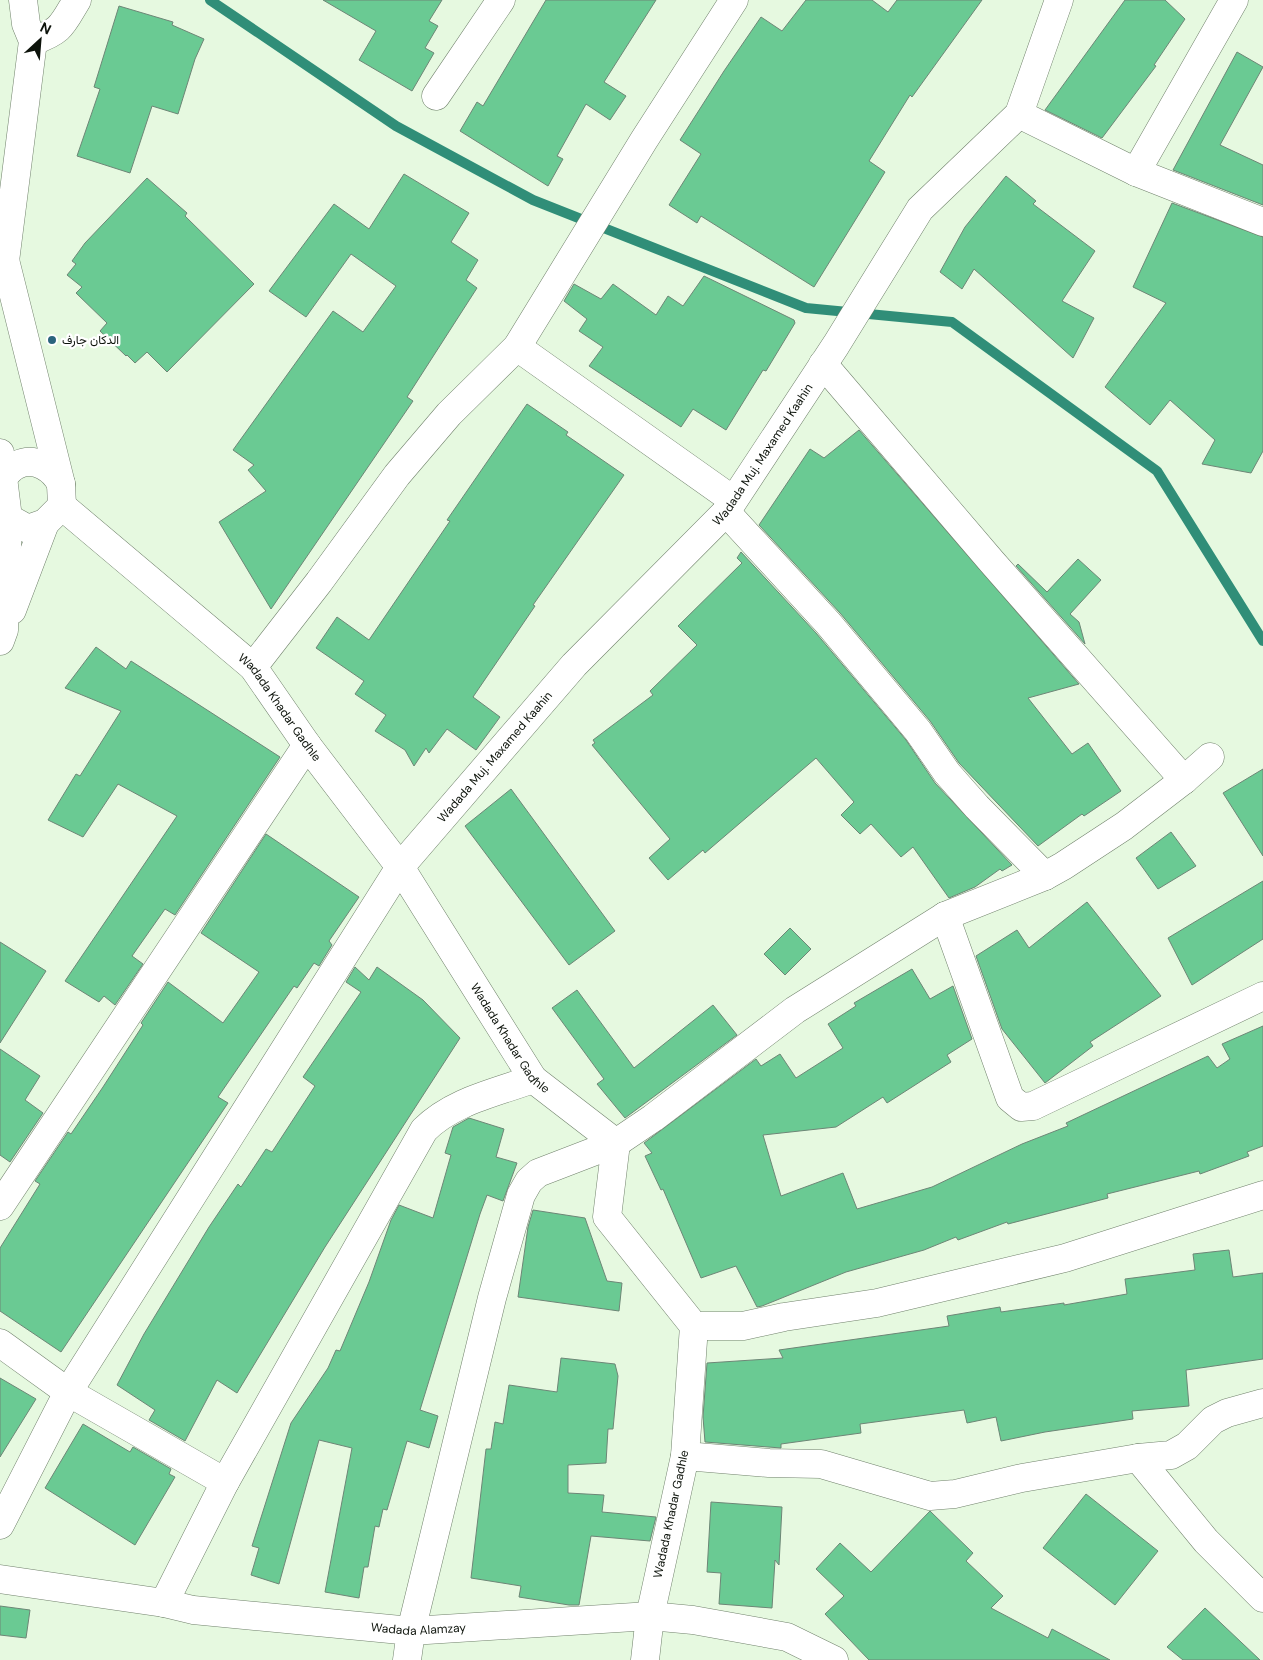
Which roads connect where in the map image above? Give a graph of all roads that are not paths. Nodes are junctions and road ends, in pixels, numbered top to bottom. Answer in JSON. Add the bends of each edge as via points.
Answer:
{"nodes":[{"id":1,"x":23,"y":0,"type":"edge"},
{"id":2,"x":77,"y":0,"type":"edge"},
{"id":3,"x":501,"y":0,"type":"edge"},
{"id":4,"x":734,"y":0,"type":"edge"},
{"id":5,"x":1059,"y":0,"type":"edge"},
{"id":6,"x":1234,"y":0,"type":"edge"},
{"id":7,"x":33,"y":41,"type":"junction"},
{"id":8,"x":436,"y":96,"type":"dead end"},
{"id":9,"x":1019,"y":114,"type":"junction"},
{"id":10,"x":1136,"y":172,"type":"junction"},
{"id":11,"x":1263,"y":222,"type":"edge"},
{"id":12,"x":5,"y":260,"type":"junction"},
{"id":13,"x":0,"y":309,"type":"edge"},
{"id":14,"x":517,"y":347,"type":"junction"},
{"id":15,"x":823,"y":364,"type":"junction"},
{"id":16,"x":1,"y":466,"type":"edge"},
{"id":17,"x":56,"y":504,"type":"junction"},
{"id":18,"x":729,"y":506,"type":"junction"},
{"id":19,"x":8,"y":518,"type":"junction"},
{"id":20,"x":1,"y":633,"type":"edge"},
{"id":21,"x":253,"y":667,"type":"junction"},
{"id":22,"x":307,"y":745,"type":"junction"},
{"id":23,"x":1210,"y":757,"type":"dead end"},
{"id":24,"x":1184,"y":780,"type":"junction"},
{"id":25,"x":400,"y":866,"type":"junction"},
{"id":26,"x":1045,"y":876,"type":"junction"},
{"id":27,"x":945,"y":916,"type":"junction"},
{"id":28,"x":1263,"y":996,"type":"edge"},
{"id":29,"x":532,"y":1079,"type":"junction"},
{"id":30,"x":616,"y":1143,"type":"junction"},
{"id":31,"x":1263,"y":1195,"type":"edge"},
{"id":32,"x":0,"y":1206,"type":"edge"},
{"id":33,"x":694,"y":1326,"type":"junction"},
{"id":34,"x":0,"y":1343,"type":"edge"},
{"id":35,"x":68,"y":1392,"type":"junction"},
{"id":36,"x":1263,"y":1403,"type":"edge"},
{"id":37,"x":685,"y":1456,"type":"junction"},
{"id":38,"x":1138,"y":1458,"type":"junction"},
{"id":39,"x":225,"y":1482,"type":"junction"},
{"id":40,"x":0,"y":1525,"type":"edge"},
{"id":41,"x":0,"y":1579,"type":"edge"},
{"id":42,"x":1263,"y":1598,"type":"edge"},
{"id":43,"x":164,"y":1603,"type":"junction"},
{"id":44,"x":650,"y":1616,"type":"junction"},
{"id":45,"x":411,"y":1631,"type":"junction"},
{"id":46,"x":406,"y":1660,"type":"edge"},
{"id":47,"x":645,"y":1660,"type":"edge"},
{"id":48,"x":834,"y":1660,"type":"edge"}],
"edges":[{"from":1,"to":7,"type":"street","via":[[26,24]]},
{"from":2,"to":7,"type":"street","via":[[53,34]]},
{"from":3,"to":8,"type":"street"},
{"from":4,"to":14,"type":"street"},
{"from":5,"to":9,"type":"street","name":"Wadada Muj. Maxamed Kaahin"},
{"from":6,"to":10,"type":"street"},
{"from":7,"to":12,"type":"street"},
{"from":9,"to":10,"type":"street"},
{"from":9,"to":15,"type":"street","name":"Wadada Muj. Maxamed Kaahin","via":[[920,209]]},
{"from":10,"to":11,"type":"street"},
{"from":12,"to":13,"type":"street"},
{"from":12,"to":17,"type":"street"},
{"from":14,"to":18,"type":"street"},
{"from":14,"to":21,"type":"street","via":[[449,414],[397,475]]},
{"from":15,"to":18,"type":"street","name":"Wadada Muj. Maxamed Kaahin"},
{"from":15,"to":24,"type":"street"},
{"from":16,"to":17,"type":"street","via":[[39,463],[56,475]]},
{"from":16,"to":19,"type":"street"},
{"from":17,"to":19,"type":"street","via":[[28,528]]},
{"from":17,"to":20,"type":"street"},
{"from":17,"to":21,"type":"street","name":"Wadada Khadar Gadhle"},
{"from":18,"to":25,"type":"street","name":"Wadada Muj. Maxamed Kaahin","via":[[574,665]]},
{"from":18,"to":26,"type":"street","via":[[918,731],[977,807]]},
{"from":19,"to":20,"type":"street"},
{"from":21,"to":22,"type":"street","name":"Wadada Khadar Gadhle"},
{"from":22,"to":25,"type":"street","name":"Wadada Khadar Gadhle"},
{"from":22,"to":32,"type":"street"},
{"from":23,"to":24,"type":"street"},
{"from":24,"to":26,"type":"street","via":[[1124,826]]},
{"from":25,"to":29,"type":"street","name":"Wadada Khadar Gadhle"},
{"from":25,"to":35,"type":"street","name":"Wadada Muj. Maxamed Kaahin"},
{"from":26,"to":27,"type":"street"},
{"from":27,"to":28,"type":"street","via":[[1010,1098],[1021,1108],[1033,1106]]},
{"from":27,"to":30,"type":"street","via":[[795,1010]]},
{"from":29,"to":30,"type":"street","name":"Wadada Khadar Gadhle"},
{"from":29,"to":39,"type":"street","via":[[456,1106],[424,1130]]},
{"from":30,"to":33,"type":"street","via":[[607,1217]]},
{"from":30,"to":45,"type":"street","via":[[538,1173],[529,1181],[522,1195],[492,1298]]},
{"from":31,"to":33,"type":"street","via":[[1065,1258],[877,1303],[743,1326]]},
{"from":33,"to":37,"type":"street","name":"Wadada Khadar Gadhle"},
{"from":34,"to":35,"type":"street"},
{"from":35,"to":39,"type":"street"},
{"from":35,"to":40,"type":"street","name":"Wadada Muj. Maxamed Kaahin"},
{"from":36,"to":38,"type":"street","via":[[1213,1420],[1187,1446],[1171,1455]]},
{"from":37,"to":38,"type":"street","via":[[822,1464],[930,1496],[955,1494],[1022,1478]]},
{"from":37,"to":44,"type":"street","name":"Wadada Khadar Gadhle"},
{"from":38,"to":42,"type":"street","via":[[1206,1541]]},
{"from":39,"to":43,"type":"street"},
{"from":41,"to":43,"type":"street","name":"Wadada Alamzay"},
{"from":43,"to":45,"type":"street","name":"Wadada Alamzay","via":[[193,1610]]},
{"from":44,"to":45,"type":"street","name":"Wadada Alamzay"},
{"from":44,"to":47,"type":"street","name":"Wadada Khadar Gadhle"},
{"from":44,"to":48,"type":"street","name":"Wadada Alamzay","via":[[694,1620],[787,1637]]},
{"from":45,"to":46,"type":"street"}]}
